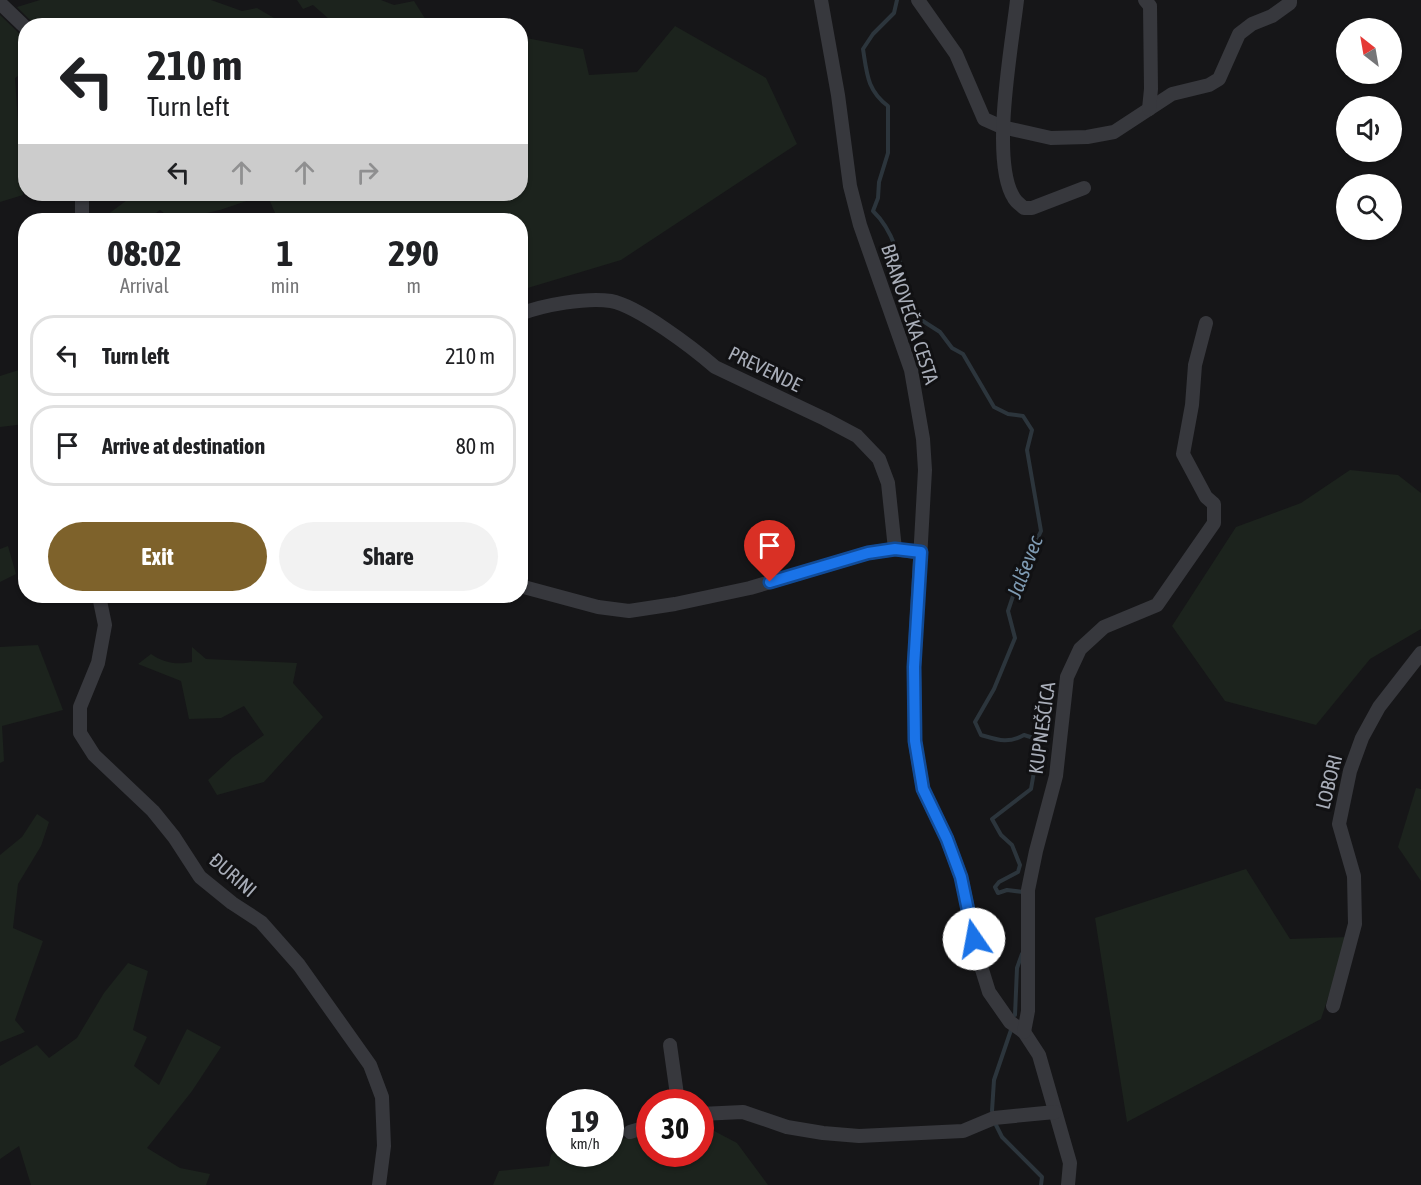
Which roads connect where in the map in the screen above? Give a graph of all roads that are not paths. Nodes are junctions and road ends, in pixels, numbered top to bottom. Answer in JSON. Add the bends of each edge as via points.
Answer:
{"nodes":[{"id":1,"x":821,"y":0,"type":"edge"},
{"id":2,"x":918,"y":0,"type":"edge"},
{"id":3,"x":1017,"y":0,"type":"edge"},
{"id":4,"x":1145,"y":0,"type":"edge"},
{"id":5,"x":1290,"y":0,"type":"edge"},
{"id":6,"x":0,"y":3,"type":"edge"},
{"id":7,"x":18,"y":20,"type":"edge"},
{"id":8,"x":1149,"y":109,"type":"junction"},
{"id":9,"x":1002,"y":127,"type":"junction"},
{"id":10,"x":1084,"y":188,"type":"dead end"},
{"id":11,"x":528,"y":311,"type":"edge"},
{"id":12,"x":1206,"y":324,"type":"dead end"},
{"id":13,"x":895,"y":549,"type":"junction"},
{"id":14,"x":921,"y":552,"type":"junction"},
{"id":15,"x":528,"y":588,"type":"edge"},
{"id":16,"x":100,"y":603,"type":"edge"},
{"id":17,"x":1421,"y":653,"type":"edge"},
{"id":18,"x":1333,"y":1006,"type":"dead end"},
{"id":19,"x":1018,"y":1027,"type":"junction"},
{"id":20,"x":670,"y":1045,"type":"dead end"},
{"id":21,"x":676,"y":1089,"type":"edge"},
{"id":22,"x":1055,"y":1112,"type":"junction"},
{"id":23,"x":714,"y":1113,"type":"edge"},
{"id":24,"x":636,"y":1130,"type":"edge"},
{"id":25,"x":630,"y":1132,"type":"dead end"},
{"id":26,"x":379,"y":1185,"type":"edge"},
{"id":27,"x":1068,"y":1185,"type":"edge"}],
"edges":[{"from":1,"to":14,"type":"street","name":"BRANOVEČKA CESTA","via":[[850,186],[911,370],[925,470]]},
{"from":2,"to":9,"type":"street","via":[[956,54],[984,119]]},
{"from":3,"to":9,"type":"street"},
{"from":4,"to":8,"type":"street","via":[[1150,6]]},
{"from":5,"to":8,"type":"street","via":[[1272,16],[1239,34],[1219,79],[1172,94]]},
{"from":6,"to":7,"type":"street"},
{"from":8,"to":9,"type":"street","via":[[1113,132],[1088,137],[1051,138]]},
{"from":9,"to":10,"type":"street","via":[[1007,181],[1014,199],[1024,208]]},
{"from":11,"to":13,"type":"street","name":"PREVENDE","via":[[575,302],[612,301],[647,317],[715,367],[857,436],[879,459],[888,483]]},
{"from":12,"to":19,"type":"street","name":"KUPNEŠČICA","via":[[1195,365],[1183,454],[1206,497],[1214,504],[1214,523],[1157,605],[1104,627],[1080,649],[1067,677],[1056,776],[1028,890],[1028,1011]]},
{"from":13,"to":14,"type":"street"},
{"from":13,"to":15,"type":"street","via":[[868,553],[750,588],[629,611]]},
{"from":14,"to":19,"type":"street","name":"BRANOVEČKA CESTA","via":[[914,667],[915,741],[923,789],[961,877],[989,992]]},
{"from":16,"to":26,"type":"street","name":"ĐURINI","via":[[105,625],[98,663],[80,707],[80,733],[94,755],[153,811],[200,877],[261,922],[299,965],[370,1065],[382,1097],[384,1146]]},
{"from":17,"to":18,"type":"street","name":"LOBORI","via":[[1379,707],[1350,771],[1339,824],[1354,876],[1355,924]]},
{"from":19,"to":22,"type":"street","name":"BRANOVEČKA CESTA","via":[[1039,1055]]},
{"from":20,"to":21,"type":"street"},
{"from":22,"to":23,"type":"street","via":[[994,1118],[963,1131],[859,1136],[787,1127],[743,1112]]},
{"from":22,"to":27,"type":"street","name":"BRANOVEČKA CESTA","via":[[1070,1163]]},
{"from":24,"to":25,"type":"street"}]}
